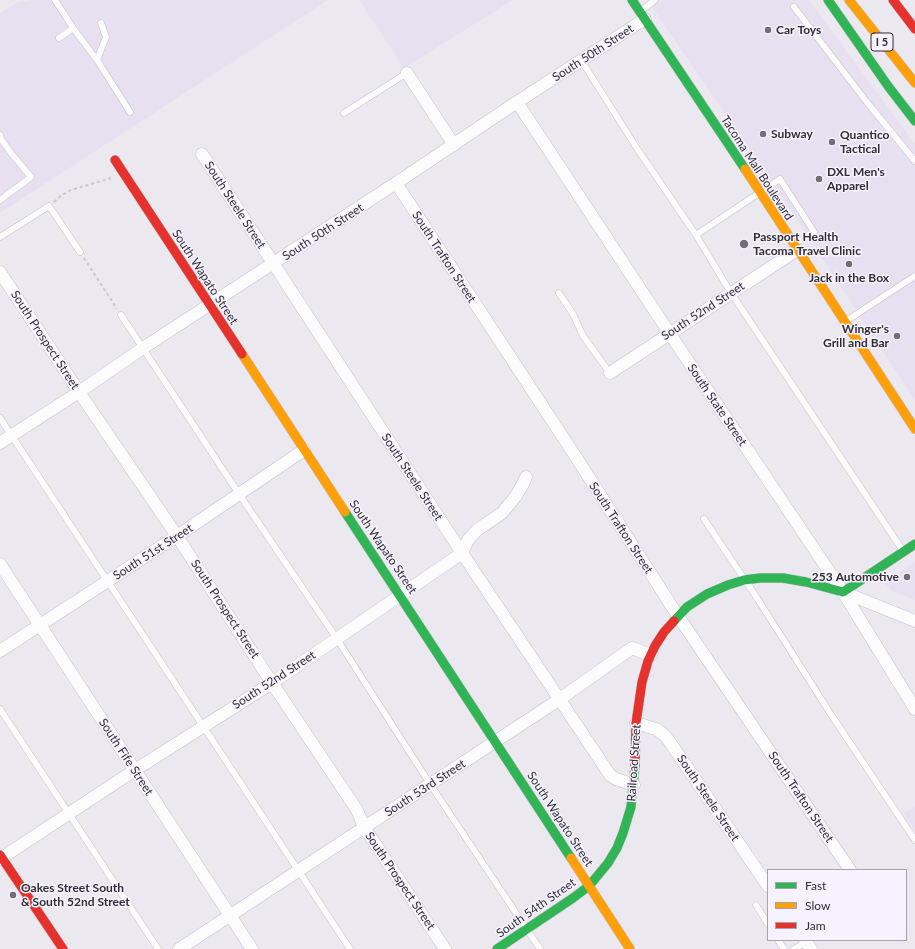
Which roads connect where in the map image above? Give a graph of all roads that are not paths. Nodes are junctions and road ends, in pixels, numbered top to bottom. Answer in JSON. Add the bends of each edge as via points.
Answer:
{"nodes":[{"id":1,"x":55,"y":0,"type":"edge"},
{"id":2,"x":632,"y":0,"type":"edge"},
{"id":3,"x":655,"y":0,"type":"edge"},
{"id":4,"x":828,"y":0,"type":"edge"},
{"id":5,"x":849,"y":0,"type":"edge"},
{"id":6,"x":893,"y":0,"type":"edge"},
{"id":7,"x":794,"y":7,"type":"dead end"},
{"id":8,"x":642,"y":16,"type":"junction"},
{"id":9,"x":101,"y":23,"type":"dead end"},
{"id":10,"x":74,"y":28,"type":"junction"},
{"id":11,"x":915,"y":29,"type":"edge"},
{"id":12,"x":59,"y":38,"type":"dead end"},
{"id":13,"x":97,"y":60,"type":"junction"},
{"id":14,"x":581,"y":60,"type":"junction"},
{"id":15,"x":407,"y":73,"type":"joint"},
{"id":16,"x":915,"y":83,"type":"edge"},
{"id":17,"x":517,"y":102,"type":"junction"},
{"id":18,"x":130,"y":112,"type":"dead end"},
{"id":19,"x":344,"y":113,"type":"dead end"},
{"id":20,"x":915,"y":122,"type":"edge"},
{"id":21,"x":0,"y":135,"type":"edge"},
{"id":22,"x":454,"y":145,"type":"junction"},
{"id":23,"x":202,"y":154,"type":"dead end"},
{"id":24,"x":114,"y":160,"type":"dead end"},
{"id":25,"x":915,"y":161,"type":"edge"},
{"id":26,"x":396,"y":183,"type":"junction"},
{"id":27,"x":760,"y":192,"type":"junction"},
{"id":28,"x":0,"y":200,"type":"edge"},
{"id":29,"x":696,"y":235,"type":"junction"},
{"id":30,"x":0,"y":237,"type":"edge"},
{"id":31,"x":795,"y":247,"type":"junction"},
{"id":32,"x":80,"y":252,"type":"road end"},
{"id":33,"x":273,"y":264,"type":"junction"},
{"id":34,"x":0,"y":272,"type":"edge"},
{"id":35,"x":915,"y":276,"type":"edge"},
{"id":36,"x":559,"y":293,"type":"dead end"},
{"id":37,"x":732,"y":293,"type":"junction"},
{"id":38,"x":210,"y":306,"type":"junction"},
{"id":39,"x":121,"y":315,"type":"road end"},
{"id":40,"x":844,"y":322,"type":"junction"},
{"id":41,"x":670,"y":334,"type":"junction"},
{"id":42,"x":143,"y":348,"type":"junction"},
{"id":43,"x":610,"y":373,"type":"joint"},
{"id":44,"x":79,"y":392,"type":"junction"},
{"id":45,"x":0,"y":418,"type":"edge"},
{"id":46,"x":915,"y":429,"type":"edge"},
{"id":47,"x":12,"y":436,"type":"junction"},
{"id":48,"x":0,"y":443,"type":"edge"},
{"id":49,"x":304,"y":450,"type":"junction"},
{"id":50,"x":526,"y":477,"type":"dead end"},
{"id":51,"x":239,"y":494,"type":"junction"},
{"id":52,"x":704,"y":519,"type":"dead end"},
{"id":53,"x":177,"y":536,"type":"junction"},
{"id":54,"x":915,"y":544,"type":"edge"},
{"id":55,"x":904,"y":552,"type":"junction"},
{"id":56,"x":462,"y":553,"type":"junction"},
{"id":57,"x":0,"y":564,"type":"edge"},
{"id":58,"x":744,"y":580,"type":"junction"},
{"id":59,"x":108,"y":581,"type":"junction"},
{"id":60,"x":843,"y":592,"type":"junction"},
{"id":61,"x":400,"y":595,"type":"junction"},
{"id":62,"x":678,"y":616,"type":"junction"},
{"id":63,"x":915,"y":621,"type":"edge"},
{"id":64,"x":40,"y":624,"type":"junction"},
{"id":65,"x":337,"y":639,"type":"junction"},
{"id":66,"x":0,"y":651,"type":"edge"},
{"id":67,"x":651,"y":655,"type":"junction"},
{"id":68,"x":272,"y":683,"type":"junction"},
{"id":69,"x":560,"y":698,"type":"junction"},
{"id":70,"x":0,"y":709,"type":"edge"},
{"id":71,"x":915,"y":709,"type":"edge"},
{"id":72,"x":636,"y":723,"type":"junction"},
{"id":73,"x":203,"y":726,"type":"junction"},
{"id":74,"x":496,"y":741,"type":"junction"},
{"id":75,"x":135,"y":770,"type":"junction"},
{"id":76,"x":430,"y":784,"type":"junction"},
{"id":77,"x":634,"y":785,"type":"junction"},
{"id":78,"x":69,"y":813,"type":"junction"},
{"id":79,"x":364,"y":827,"type":"junction"},
{"id":80,"x":915,"y":840,"type":"edge"},
{"id":81,"x":1,"y":857,"type":"edge"},
{"id":82,"x":849,"y":869,"type":"edge"},
{"id":83,"x":298,"y":870,"type":"junction"},
{"id":84,"x":767,"y":885,"type":"edge"},
{"id":85,"x":589,"y":886,"type":"junction"},
{"id":86,"x":756,"y":905,"type":"dead end"},
{"id":87,"x":231,"y":916,"type":"junction"},
{"id":88,"x":767,"y":922,"type":"edge"},
{"id":89,"x":526,"y":930,"type":"junction"},
{"id":90,"x":807,"y":944,"type":"edge"},
{"id":91,"x":63,"y":949,"type":"edge"},
{"id":92,"x":158,"y":949,"type":"edge"},
{"id":93,"x":179,"y":949,"type":"edge"},
{"id":94,"x":252,"y":949,"type":"edge"},
{"id":95,"x":350,"y":949,"type":"edge"},
{"id":96,"x":445,"y":949,"type":"edge"},
{"id":97,"x":498,"y":949,"type":"edge"},
{"id":98,"x":540,"y":949,"type":"edge"},
{"id":99,"x":630,"y":949,"type":"edge"},
{"id":100,"x":794,"y":949,"type":"edge"}],
"edges":[{"from":1,"to":10,"type":"lane"},
{"from":2,"to":8,"type":"main road","name":"Tacoma Mall Boulevard"},
{"from":3,"to":8,"type":"lane"},
{"from":4,"to":20,"type":"main road"},
{"from":5,"to":16,"type":"main road","number":"I 5"},
{"from":6,"to":11,"type":"main road"},
{"from":7,"to":25,"type":"lane"},
{"from":8,"to":14,"type":"street","name":"South 50th Street"},
{"from":8,"to":27,"type":"main road","name":"Tacoma Mall Boulevard"},
{"from":9,"to":13,"type":"lane","via":[[106,37]]},
{"from":10,"to":12,"type":"lane"},
{"from":10,"to":13,"type":"lane"},
{"from":13,"to":18,"type":"lane"},
{"from":14,"to":17,"type":"street","name":"South 50th Street"},
{"from":14,"to":29,"type":"lane"},
{"from":15,"to":19,"type":"lane"},
{"from":15,"to":22,"type":"street"},
{"from":17,"to":22,"type":"street","name":"South 50th Street"},
{"from":17,"to":41,"type":"street","name":"South State Street"},
{"from":21,"to":28,"type":"lane","via":[[31,177]]},
{"from":22,"to":26,"type":"street","name":"South 50th Street"},
{"from":23,"to":33,"type":"street","name":"South Steele Street"},
{"from":24,"to":38,"type":"main road","name":"South Wapato Street"},
{"from":26,"to":33,"type":"street","name":"South 50th Street"},
{"from":26,"to":62,"type":"street","name":"South Trafton Street"},
{"from":27,"to":29,"type":"lane"},
{"from":27,"to":31,"type":"main road","name":"Tacoma Mall Boulevard"},
{"from":27,"to":31,"type":"lane","via":[[780,179],[814,232]]},
{"from":29,"to":37,"type":"lane"},
{"from":30,"to":32,"type":"lane","via":[[49,206]]},
{"from":31,"to":37,"type":"street","name":"South 52nd Street"},
{"from":31,"to":40,"type":"main road","name":"Tacoma Mall Boulevard"},
{"from":33,"to":38,"type":"street","name":"South 50th Street"},
{"from":33,"to":56,"type":"street","name":"South Steele Street"},
{"from":34,"to":44,"type":"street","name":"South Prospect Street"},
{"from":35,"to":40,"type":"lane"},
{"from":36,"to":43,"type":"lane","via":[[573,314],[582,336]]},
{"from":37,"to":41,"type":"street","name":"South 52nd Street"},
{"from":37,"to":55,"type":"lane"},
{"from":38,"to":42,"type":"street","name":"South 50th Street"},
{"from":38,"to":49,"type":"main road","name":"South Wapato Street"},
{"from":39,"to":42,"type":"lane"},
{"from":40,"to":46,"type":"main road","name":"Tacoma Mall Boulevard"},
{"from":41,"to":43,"type":"street","name":"South 52nd Street"},
{"from":41,"to":60,"type":"street","name":"South State Street"},
{"from":42,"to":44,"type":"street","name":"South 50th Street"},
{"from":42,"to":51,"type":"lane"},
{"from":44,"to":47,"type":"street","name":"South 50th Street"},
{"from":44,"to":53,"type":"street","name":"South Prospect Street"},
{"from":45,"to":47,"type":"lane"},
{"from":47,"to":48,"type":"street","name":"South 50th Street"},
{"from":47,"to":59,"type":"lane"},
{"from":49,"to":51,"type":"street","name":"South 51st Street"},
{"from":49,"to":61,"type":"main road","name":"South Wapato Street"},
{"from":50,"to":56,"type":"street","name":"South 52nd Street","via":[[516,496],[502,513],[477,530],[468,540]]},
{"from":51,"to":53,"type":"street","name":"South 51st Street"},
{"from":51,"to":65,"type":"lane"},
{"from":52,"to":58,"type":"lane"},
{"from":53,"to":59,"type":"street","name":"South 51st Street"},
{"from":53,"to":68,"type":"street","name":"South Prospect Street"},
{"from":54,"to":55,"type":"main road"},
{"from":55,"to":60,"type":"main road"},
{"from":56,"to":61,"type":"street","name":"South 52nd Street"},
{"from":56,"to":69,"type":"street","name":"South Steele Street"},
{"from":57,"to":64,"type":"street","name":"South Fife Street"},
{"from":58,"to":60,"type":"main road","via":[[783,578]]},
{"from":58,"to":62,"type":"main road","via":[[707,594]]},
{"from":58,"to":80,"type":"lane"},
{"from":59,"to":64,"type":"street","name":"South 51st Street"},
{"from":59,"to":73,"type":"lane"},
{"from":60,"to":63,"type":"street"},
{"from":60,"to":71,"type":"street","name":"South State Street"},
{"from":61,"to":65,"type":"street","name":"South 52nd Street"},
{"from":61,"to":74,"type":"main road","name":"South Wapato Street"},
{"from":62,"to":67,"type":"main road","name":"Railroad Street","via":[[664,632]]},
{"from":62,"to":82,"type":"street","name":"South Trafton Street"},
{"from":64,"to":66,"type":"street","name":"South 51st Street"},
{"from":64,"to":75,"type":"street","name":"South Fife Street"},
{"from":65,"to":68,"type":"street","name":"South 52nd Street"},
{"from":65,"to":76,"type":"lane"},
{"from":67,"to":69,"type":"street","name":"South 53rd Street","via":[[632,648]]},
{"from":67,"to":72,"type":"main road","name":"Railroad Street","via":[[642,682]]},
{"from":68,"to":73,"type":"street","name":"South 52nd Street"},
{"from":68,"to":79,"type":"street","name":"South Prospect Street","via":[[357,810]]},
{"from":69,"to":74,"type":"street","name":"South 53rd Street"},
{"from":69,"to":77,"type":"street","name":"South Steele Street","via":[[610,775],[616,780]]},
{"from":70,"to":78,"type":"lane"},
{"from":72,"to":77,"type":"main road","name":"Railroad Street"},
{"from":72,"to":84,"type":"street","name":"South Steele Street","via":[[656,729],[667,738]]},
{"from":73,"to":75,"type":"street","name":"South 52nd Street"},
{"from":73,"to":83,"type":"lane"},
{"from":74,"to":76,"type":"street","name":"South 53rd Street"},
{"from":74,"to":85,"type":"main road","name":"South Wapato Street"},
{"from":75,"to":78,"type":"street","name":"South 52nd Street"},
{"from":75,"to":87,"type":"street","name":"South Fife Street"},
{"from":76,"to":79,"type":"street","name":"South 53rd Street"},
{"from":76,"to":89,"type":"lane"},
{"from":77,"to":85,"type":"main road","name":"Railroad Street","via":[[623,833],[608,863]]},
{"from":78,"to":81,"type":"street","name":"South 52nd Street"},
{"from":78,"to":92,"type":"lane"},
{"from":79,"to":83,"type":"street","name":"South 53rd Street"},
{"from":79,"to":96,"type":"street","name":"South Prospect Street"},
{"from":81,"to":91,"type":"main road"},
{"from":83,"to":87,"type":"street","name":"South 53rd Street"},
{"from":83,"to":95,"type":"lane"},
{"from":85,"to":89,"type":"main road","name":"South 54th Street"},
{"from":85,"to":99,"type":"main road","name":"South Wapato Street"},
{"from":86,"to":88,"type":"lane"},
{"from":87,"to":93,"type":"street","name":"South 53rd Street"},
{"from":87,"to":94,"type":"street","name":"South Fife Street"},
{"from":89,"to":97,"type":"main road","name":"South 54th Street"},
{"from":89,"to":98,"type":"lane"},
{"from":90,"to":100,"type":"lane"}]}
